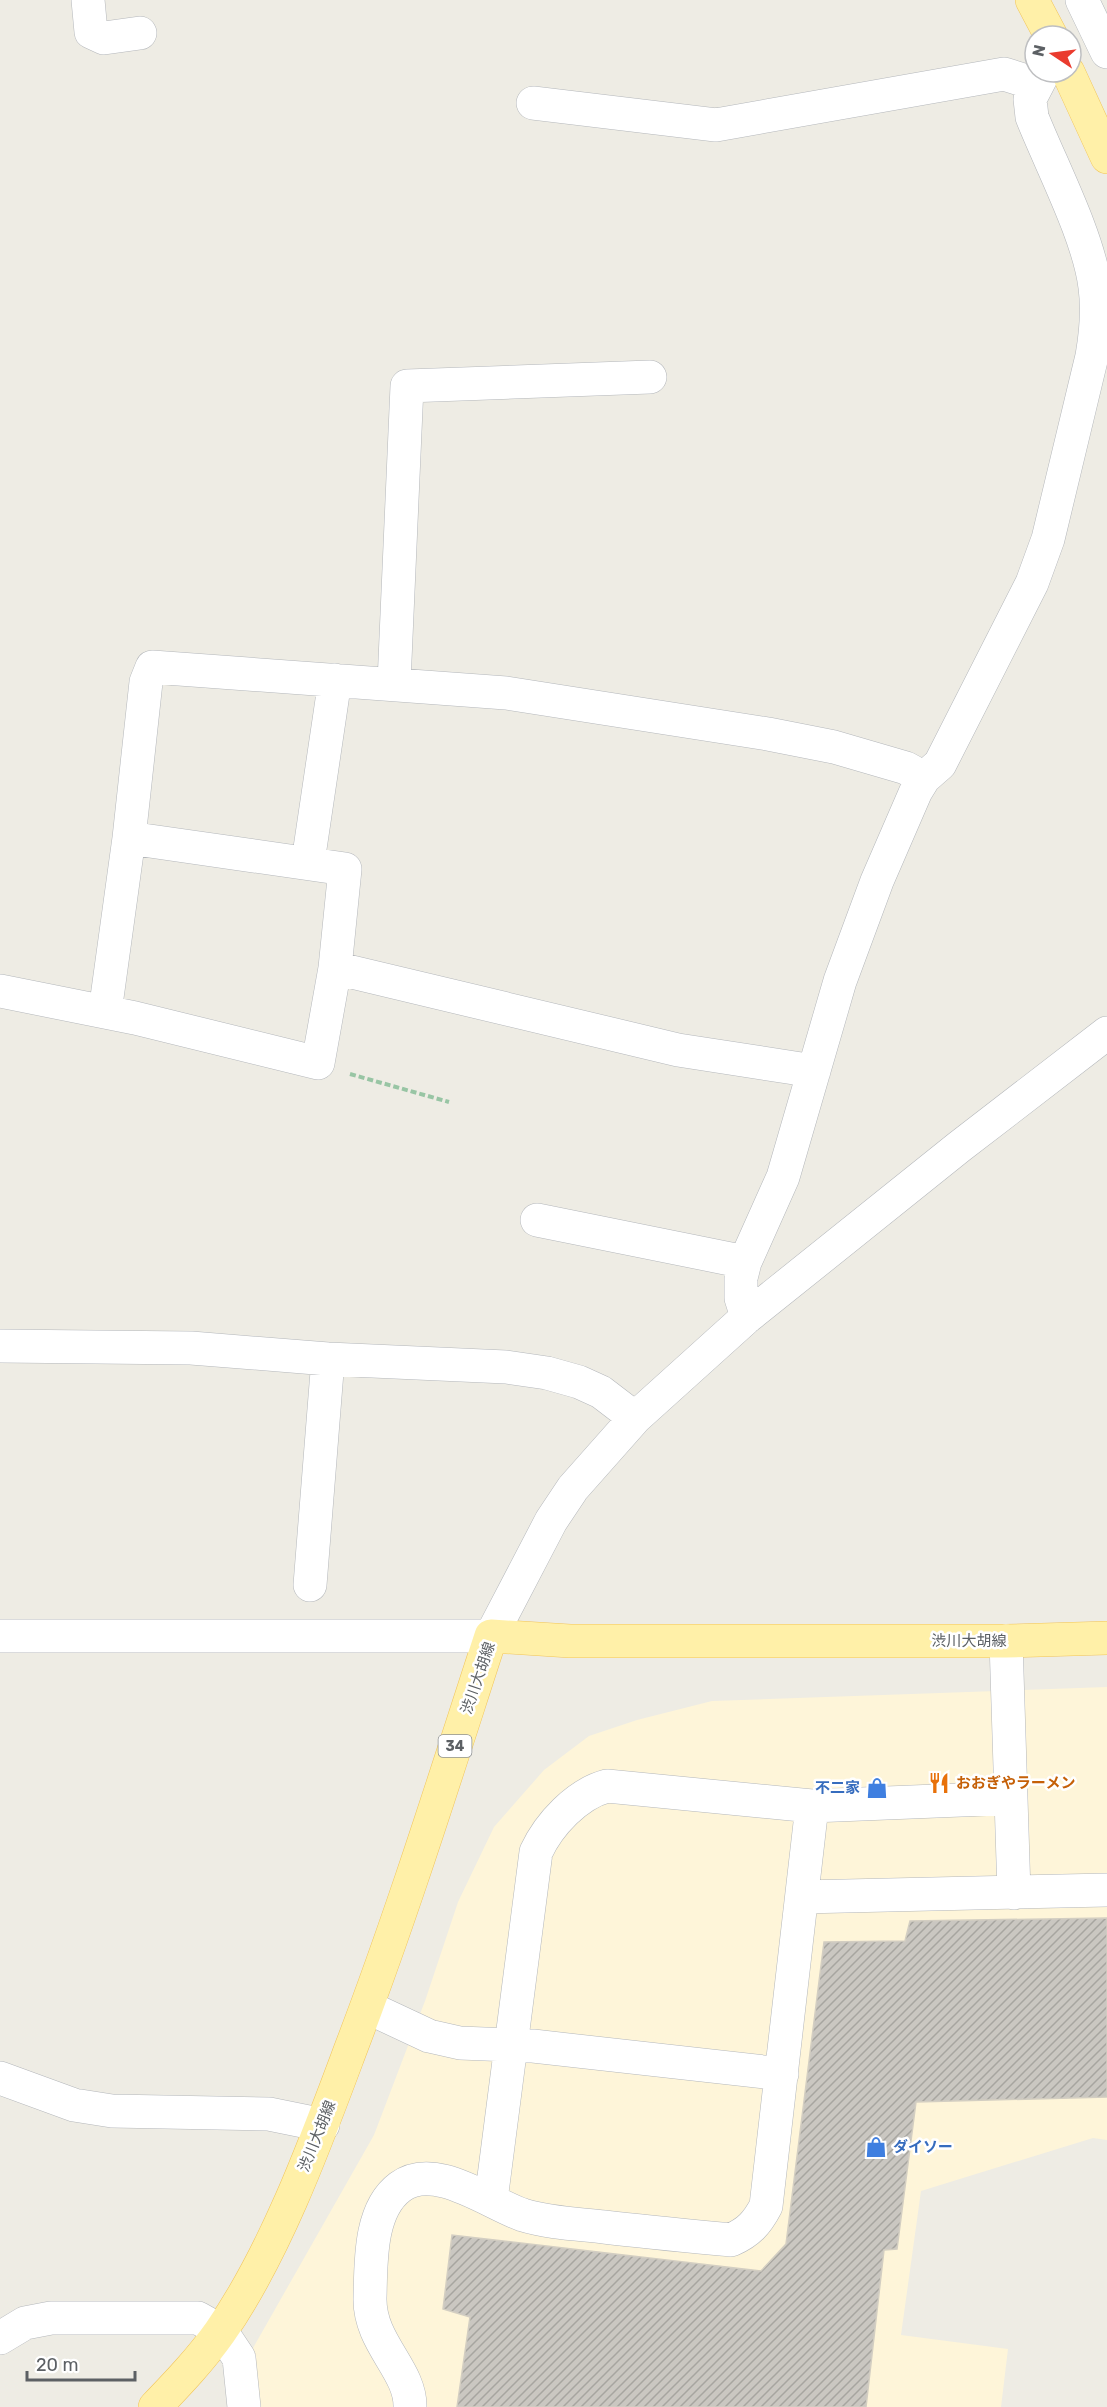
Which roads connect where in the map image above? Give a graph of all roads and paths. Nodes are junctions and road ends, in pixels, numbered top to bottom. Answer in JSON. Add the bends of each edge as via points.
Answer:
{"nodes":[{"id":1,"x":88,"y":0,"type":"edge"},
{"id":2,"x":1032,"y":0,"type":"edge"},
{"id":3,"x":1082,"y":0,"type":"edge"},
{"id":4,"x":1045,"y":24,"type":"edge"},
{"id":5,"x":140,"y":33,"type":"dead end"},
{"id":6,"x":1107,"y":52,"type":"edge"},
{"id":7,"x":1023,"y":76,"type":"edge"},
{"id":8,"x":1037,"y":84,"type":"edge"},
{"id":9,"x":1074,"y":84,"type":"edge"},
{"id":10,"x":533,"y":103,"type":"dead end"},
{"id":11,"x":1107,"y":157,"type":"edge"},
{"id":12,"x":650,"y":377,"type":"dead end"},
{"id":13,"x":335,"y":680,"type":"junction"},
{"id":14,"x":394,"y":683,"type":"junction"},
{"id":15,"x":924,"y":778,"type":"junction"},
{"id":16,"x":129,"y":838,"type":"junction"},
{"id":17,"x":308,"y":862,"type":"junction"},
{"id":18,"x":335,"y":968,"type":"junction"},
{"id":19,"x":0,"y":991,"type":"edge"},
{"id":20,"x":105,"y":1012,"type":"junction"},
{"id":21,"x":1107,"y":1033,"type":"edge"},
{"id":22,"x":318,"y":1063,"type":"junction"},
{"id":23,"x":814,"y":1071,"type":"junction"},
{"id":24,"x":449,"y":1102,"type":"dead end"},
{"id":25,"x":537,"y":1220,"type":"dead end"},
{"id":26,"x":745,"y":1262,"type":"junction"},
{"id":27,"x":747,"y":1317,"type":"junction"},
{"id":28,"x":0,"y":1346,"type":"edge"},
{"id":29,"x":328,"y":1359,"type":"junction"},
{"id":30,"x":635,"y":1418,"type":"junction"},
{"id":31,"x":310,"y":1585,"type":"dead end"},
{"id":32,"x":0,"y":1636,"type":"edge"},
{"id":33,"x":491,"y":1636,"type":"junction"},
{"id":34,"x":1107,"y":1638,"type":"edge"},
{"id":35,"x":1006,"y":1641,"type":"junction"},
{"id":36,"x":1011,"y":1798,"type":"junction"},
{"id":37,"x":812,"y":1806,"type":"junction"},
{"id":38,"x":1107,"y":1890,"type":"edge"},
{"id":39,"x":1014,"y":1893,"type":"junction"},
{"id":40,"x":802,"y":1897,"type":"junction"},
{"id":41,"x":367,"y":2007,"type":"junction"},
{"id":42,"x":511,"y":2046,"type":"junction"},
{"id":43,"x":782,"y":2074,"type":"junction"},
{"id":44,"x":0,"y":2078,"type":"edge"},
{"id":45,"x":322,"y":2125,"type":"junction"},
{"id":46,"x":490,"y":2200,"type":"junction"},
{"id":47,"x":221,"y":2331,"type":"junction"},
{"id":48,"x":0,"y":2338,"type":"edge"},
{"id":49,"x":155,"y":2407,"type":"edge"},
{"id":50,"x":244,"y":2407,"type":"edge"},
{"id":51,"x":410,"y":2407,"type":"edge"}],
"edges":[{"from":1,"to":5,"type":"street","via":[[91,32],[104,38]]},
{"from":2,"to":4,"type":"main road"},
{"from":3,"to":6,"type":"street"},
{"from":7,"to":10,"type":"street","via":[[1004,74],[717,125]]},
{"from":8,"to":15,"type":"street","via":[[1030,99],[1032,117],[1077,226],[1095,285],[1092,356],[1048,539],[1032,584],[940,764]]},
{"from":9,"to":11,"type":"main road"},
{"from":12,"to":14,"type":"street","via":[[407,386]]},
{"from":13,"to":14,"type":"street"},
{"from":13,"to":16,"type":"street","via":[[152,667],[146,682]]},
{"from":13,"to":17,"type":"street"},
{"from":14,"to":15,"type":"street","via":[[506,693],[768,734],[863,754]]},
{"from":15,"to":23,"type":"street","via":[[877,882],[840,981]]},
{"from":16,"to":17,"type":"street"},
{"from":16,"to":20,"type":"street"},
{"from":17,"to":18,"type":"street","via":[[345,869]]},
{"from":18,"to":22,"type":"street"},
{"from":18,"to":23,"type":"street","via":[[678,1050]]},
{"from":19,"to":20,"type":"street"},
{"from":20,"to":22,"type":"street"},
{"from":21,"to":27,"type":"street"},
{"from":22,"to":24,"type":"path"},
{"from":23,"to":26,"type":"street","via":[[783,1177]]},
{"from":25,"to":26,"type":"street"},
{"from":26,"to":27,"type":"street","via":[[741,1298]]},
{"from":27,"to":30,"type":"street"},
{"from":28,"to":29,"type":"street","via":[[181,1347]]},
{"from":29,"to":30,"type":"street","via":[[495,1366],[547,1373],[601,1392]]},
{"from":29,"to":31,"type":"street"},
{"from":30,"to":33,"type":"street","via":[[573,1488],[551,1521]]},
{"from":32,"to":33,"type":"street"},
{"from":33,"to":35,"type":"main road","name":"渋川大胡線","via":[[570,1641]]},
{"from":33,"to":41,"type":"main road","name":"渋川大胡線","number":"34","via":[[398,1924]]},
{"from":34,"to":35,"type":"main road","name":"渋川大胡線"},
{"from":35,"to":36,"type":"street"},
{"from":36,"to":37,"type":"street"},
{"from":36,"to":39,"type":"street"},
{"from":37,"to":40,"type":"street"},
{"from":37,"to":42,"type":"street","via":[[607,1786],[581,1798],[541,1841],[536,1852]]},
{"from":38,"to":39,"type":"street"},
{"from":39,"to":40,"type":"street"},
{"from":40,"to":43,"type":"street"},
{"from":41,"to":42,"type":"street","via":[[429,2036],[460,2043]]},
{"from":41,"to":45,"type":"main road","name":"渋川大胡線","number":"34"},
{"from":42,"to":43,"type":"street"},
{"from":42,"to":46,"type":"street"},
{"from":43,"to":46,"type":"street","via":[[766,2206],[745,2234],[731,2240],[554,2222],[523,2215]]},
{"from":44,"to":45,"type":"street","via":[[65,2103],[112,2111],[269,2114]]},
{"from":45,"to":47,"type":"main road","name":"渋川大胡線","number":"34","via":[[280,2222]]},
{"from":46,"to":51,"type":"street","via":[[452,2182],[419,2180],[401,2186],[386,2201],[378,2219],[371,2322],[404,2382]]},
{"from":47,"to":48,"type":"street","via":[[198,2318],[51,2318],[25,2323]]},
{"from":47,"to":49,"type":"main road","name":"渋川大胡線","number":"34"},
{"from":47,"to":50,"type":"street","via":[[239,2358]]}]}
